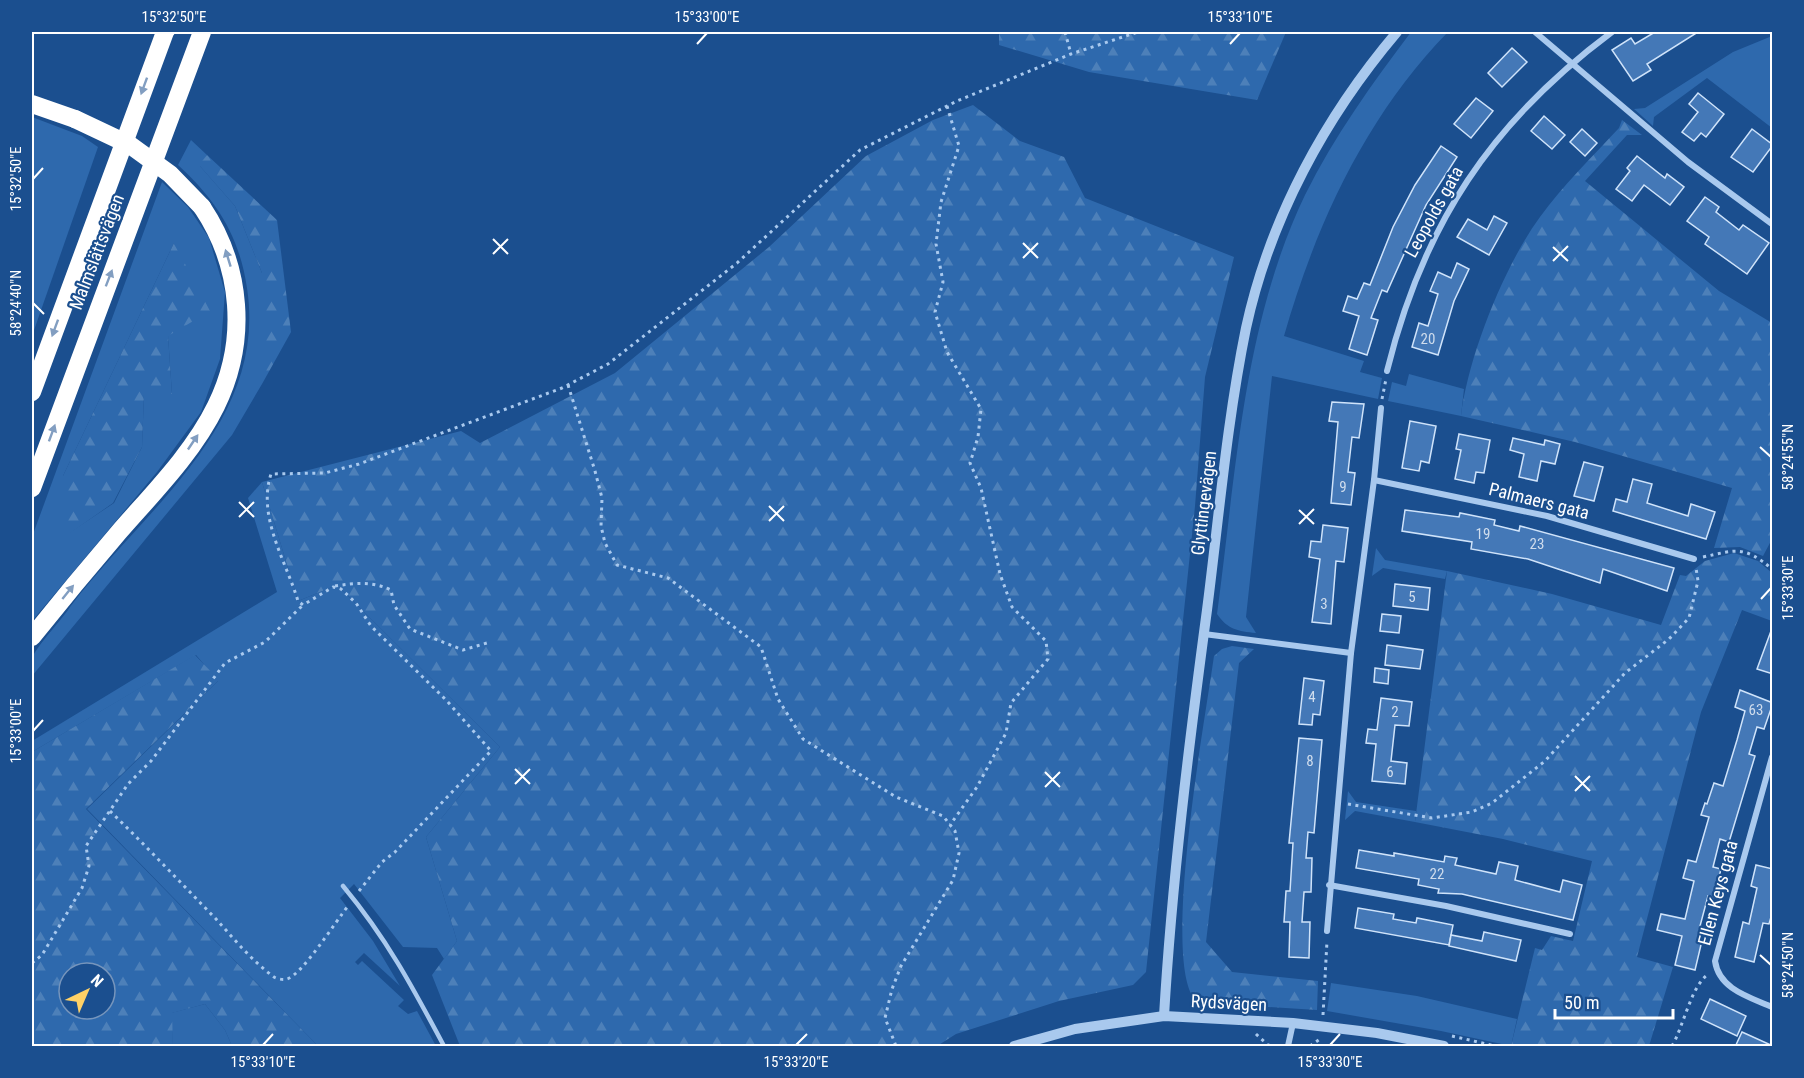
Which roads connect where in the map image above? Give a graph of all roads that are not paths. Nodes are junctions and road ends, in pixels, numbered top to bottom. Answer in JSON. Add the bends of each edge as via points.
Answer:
{"nodes":[{"id":1,"x":165,"y":32,"type":"edge"},
{"id":2,"x":202,"y":32,"type":"edge"},
{"id":3,"x":1396,"y":32,"type":"edge"},
{"id":4,"x":1535,"y":32,"type":"edge"},
{"id":5,"x":1612,"y":32,"type":"edge"},
{"id":6,"x":1571,"y":62,"type":"junction"},
{"id":7,"x":32,"y":104,"type":"edge"},
{"id":8,"x":1773,"y":224,"type":"edge"},
{"id":9,"x":1387,"y":371,"type":"road end"},
{"id":10,"x":32,"y":392,"type":"edge"},
{"id":11,"x":1381,"y":408,"type":"road end"},
{"id":12,"x":1374,"y":480,"type":"junction"},
{"id":13,"x":32,"y":488,"type":"edge"},
{"id":14,"x":1694,"y":559,"type":"road end"},
{"id":15,"x":1204,"y":634,"type":"junction"},
{"id":16,"x":32,"y":638,"type":"edge"},
{"id":17,"x":1351,"y":653,"type":"junction"},
{"id":18,"x":1773,"y":757,"type":"edge"},
{"id":19,"x":1329,"y":885,"type":"junction"},
{"id":20,"x":343,"y":886,"type":"dead end"},
{"id":21,"x":1328,"y":931,"type":"road end"},
{"id":22,"x":1570,"y":934,"type":"dead end"},
{"id":23,"x":1773,"y":1007,"type":"edge"},
{"id":24,"x":1164,"y":1016,"type":"junction"},
{"id":25,"x":1293,"y":1023,"type":"junction"},
{"id":26,"x":444,"y":1047,"type":"edge"},
{"id":27,"x":1014,"y":1047,"type":"edge"},
{"id":28,"x":1288,"y":1047,"type":"edge"},
{"id":29,"x":1444,"y":1047,"type":"edge"}],
"edges":[{"from":1,"to":10,"type":"highway","name":"Malmslättsvägen","one_way":true},
{"from":13,"to":2,"type":"highway","name":"Malmslättsvägen","one_way":true},
{"from":3,"to":15,"type":"street","name":"Glyttingevägen","via":[[1350,91],[1315,148],[1294,188],[1260,279],[1246,328],[1230,424]]},
{"from":4,"to":6,"type":"street"},
{"from":5,"to":6,"type":"street","name":"Leopolds gata"},
{"from":6,"to":8,"type":"street","via":[[1688,162]]},
{"from":6,"to":9,"type":"street","name":"Leopolds gata","via":[[1517,116],[1462,186],[1413,281]]},
{"from":16,"to":7,"type":"highway","one_way":true,"bridge":true,"via":[[190,447],[216,406],[230,367],[238,322],[229,258],[202,207],[170,174],[130,144]]},
{"from":11,"to":12,"type":"street"},
{"from":12,"to":14,"type":"street","name":"Palmaers gata","via":[[1547,516]]},
{"from":12,"to":17,"type":"street"},
{"from":15,"to":17,"type":"street"},
{"from":15,"to":24,"type":"street","name":"Glyttingevägen","via":[[1169,924]]},
{"from":17,"to":19,"type":"street"},
{"from":18,"to":23,"type":"street","name":"Ellen Keys gata","via":[[1714,961],[1716,972],[1735,990]]},
{"from":19,"to":21,"type":"street"},
{"from":19,"to":22,"type":"street"},
{"from":20,"to":26,"type":"lane","via":[[404,970]]},
{"from":24,"to":25,"type":"street","name":"Rydsvägen"},
{"from":24,"to":27,"type":"street","name":"Rydsvägen","via":[[1075,1029]]},
{"from":25,"to":28,"type":"street"},
{"from":25,"to":29,"type":"street","name":"Rydsvägen"}]}
